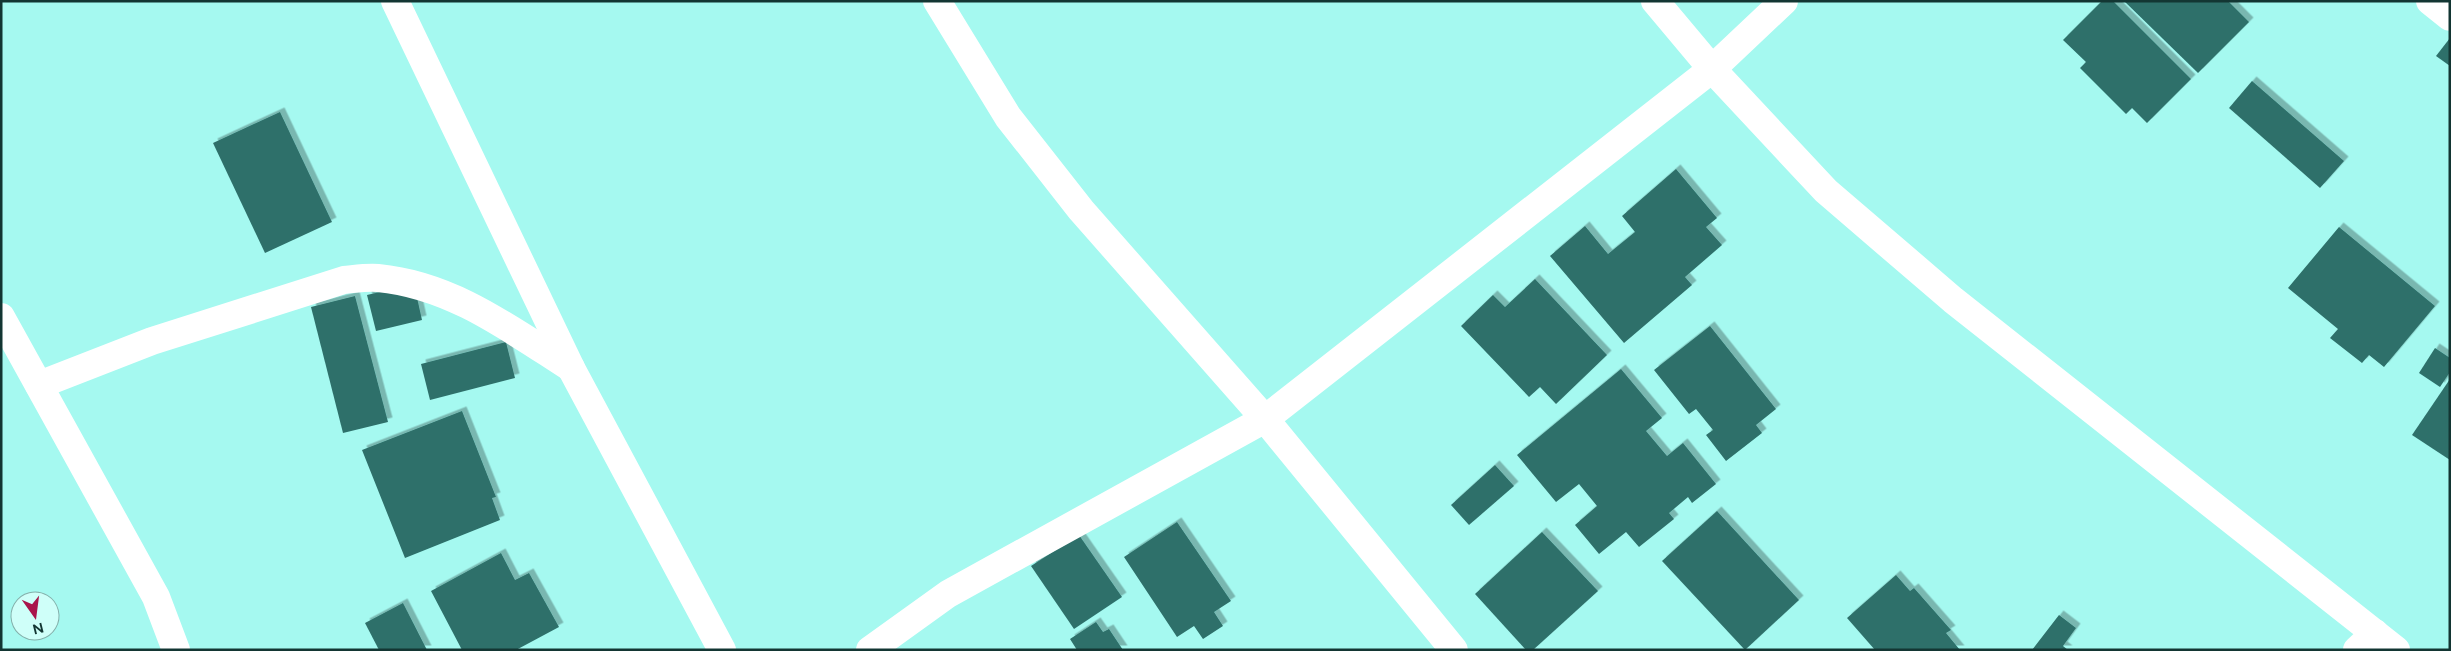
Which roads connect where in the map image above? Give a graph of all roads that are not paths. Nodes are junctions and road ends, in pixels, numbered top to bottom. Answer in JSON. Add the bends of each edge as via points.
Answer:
{"nodes":[{"id":1,"x":395,"y":1,"type":"edge"},
{"id":2,"x":937,"y":1,"type":"edge"},
{"id":3,"x":1654,"y":1,"type":"edge"},
{"id":4,"x":1784,"y":1,"type":"edge"},
{"id":5,"x":2430,"y":1,"type":"edge"},
{"id":6,"x":2450,"y":17,"type":"edge"},
{"id":7,"x":1712,"y":69,"type":"junction"},
{"id":8,"x":1,"y":317,"type":"edge"},
{"id":9,"x":571,"y":368,"type":"junction"},
{"id":10,"x":39,"y":385,"type":"junction"},
{"id":11,"x":1265,"y":419,"type":"junction"},
{"id":12,"x":2366,"y":641,"type":"edge"},
{"id":13,"x":176,"y":650,"type":"edge"},
{"id":14,"x":722,"y":650,"type":"edge"},
{"id":15,"x":870,"y":650,"type":"edge"},
{"id":16,"x":1454,"y":650,"type":"edge"},
{"id":17,"x":2396,"y":650,"type":"edge"}],
"edges":[{"from":1,"to":9,"type":"street"},
{"from":2,"to":11,"type":"street","via":[[1014,125],[1081,210]]},
{"from":3,"to":7,"type":"street"},
{"from":4,"to":7,"type":"street"},
{"from":5,"to":6,"type":"street"},
{"from":7,"to":11,"type":"street"},
{"from":7,"to":12,"type":"street","via":[[1826,191]]},
{"from":8,"to":10,"type":"street"},
{"from":9,"to":10,"type":"street","via":[[481,310],[435,290],[377,278],[344,280],[152,341]]},
{"from":9,"to":14,"type":"street"},
{"from":10,"to":13,"type":"street","via":[[156,597]]},
{"from":11,"to":15,"type":"street","via":[[948,594]]},
{"from":11,"to":16,"type":"street"},
{"from":12,"to":17,"type":"street"}]}
